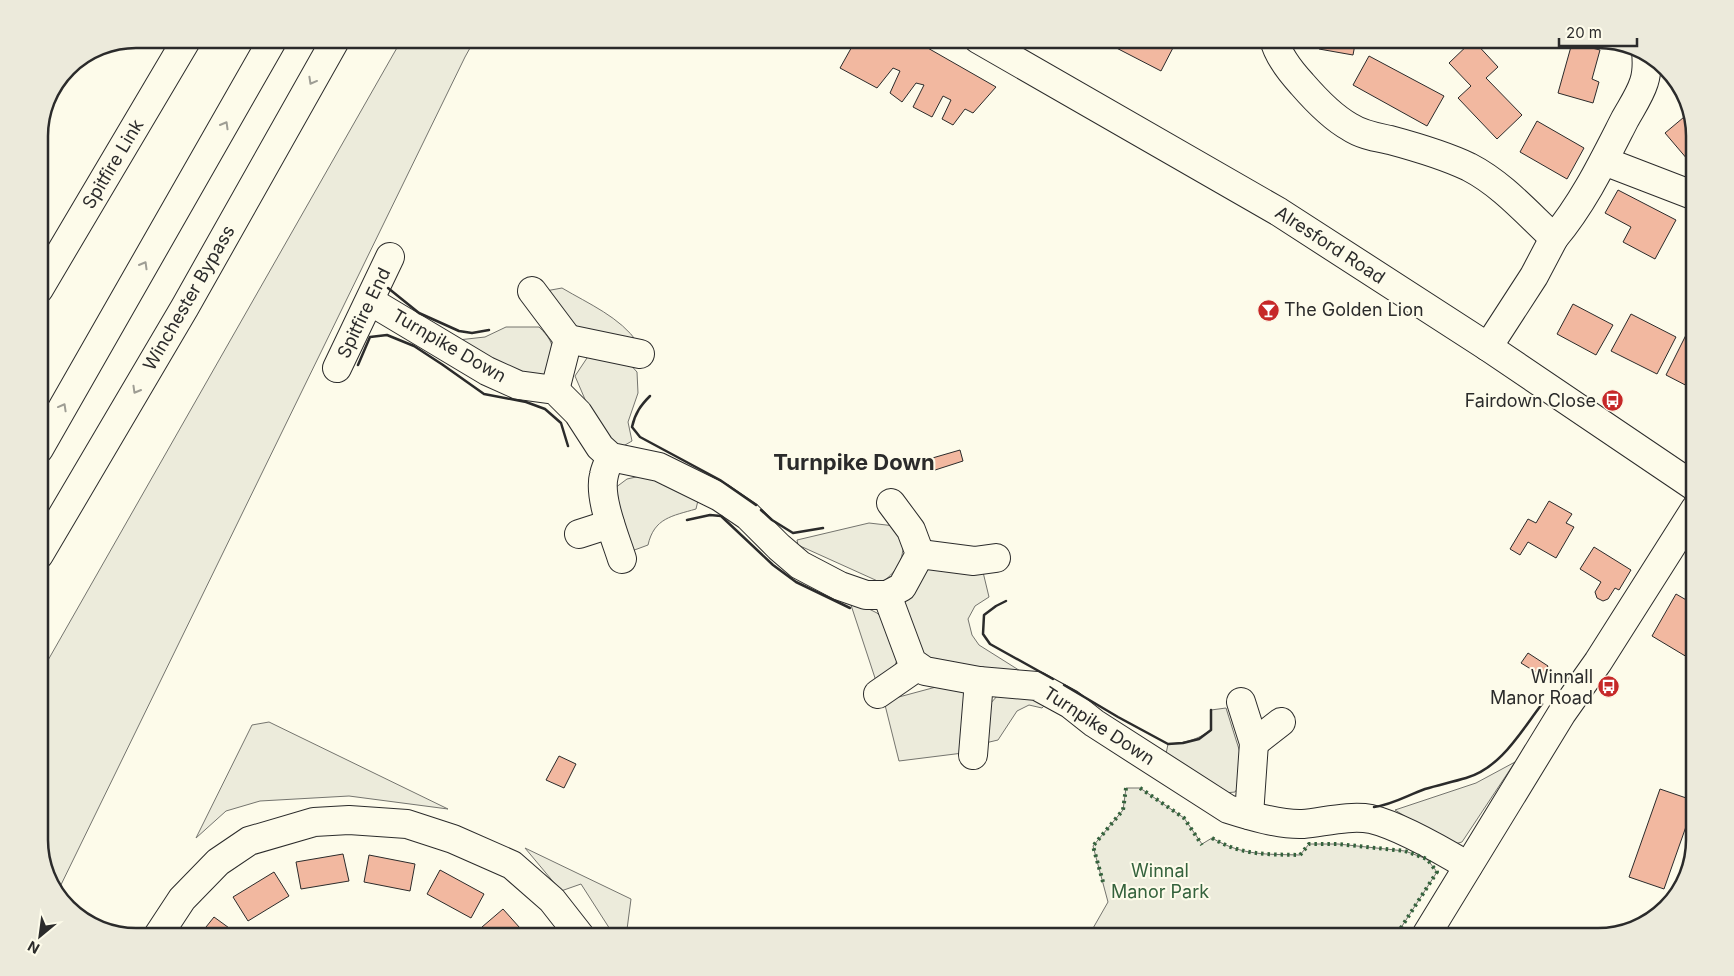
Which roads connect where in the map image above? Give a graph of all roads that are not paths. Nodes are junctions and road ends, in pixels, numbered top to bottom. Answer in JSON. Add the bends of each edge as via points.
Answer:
{"nodes":[{"id":1,"x":182,"y":48,"type":"edge"},
{"id":2,"x":268,"y":48,"type":"edge"},
{"id":3,"x":331,"y":48,"type":"edge"},
{"id":4,"x":994,"y":48,"type":"edge"},
{"id":5,"x":1278,"y":48,"type":"edge"},
{"id":6,"x":1647,"y":62,"type":"edge"},
{"id":7,"x":1604,"y":161,"type":"junction"},
{"id":8,"x":1686,"y":193,"type":"edge"},
{"id":9,"x":1554,"y":238,"type":"junction"},
{"id":10,"x":390,"y":257,"type":"dead end"},
{"id":11,"x":48,"y":274,"type":"edge"},
{"id":12,"x":532,"y":291,"type":"dead end"},
{"id":13,"x":370,"y":301,"type":"junction"},
{"id":14,"x":568,"y":339,"type":"junction"},
{"id":15,"x":1488,"y":347,"type":"junction"},
{"id":16,"x":640,"y":354,"type":"dead end"},
{"id":17,"x":337,"y":368,"type":"dead end"},
{"id":18,"x":555,"y":390,"type":"junction"},
{"id":19,"x":48,"y":433,"type":"edge"},
{"id":20,"x":611,"y":457,"type":"junction"},
{"id":21,"x":1686,"y":481,"type":"edge"},
{"id":22,"x":891,"y":503,"type":"dead end"},
{"id":23,"x":1686,"y":523,"type":"edge"},
{"id":24,"x":610,"y":524,"type":"junction"},
{"id":25,"x":578,"y":534,"type":"dead end"},
{"id":26,"x":48,"y":540,"type":"edge"},
{"id":27,"x":920,"y":554,"type":"junction"},
{"id":28,"x":996,"y":558,"type":"dead end"},
{"id":29,"x":622,"y":559,"type":"dead end"},
{"id":30,"x":887,"y":595,"type":"junction"},
{"id":31,"x":917,"y":667,"type":"junction"},
{"id":32,"x":979,"y":681,"type":"junction"},
{"id":33,"x":878,"y":694,"type":"dead end"},
{"id":34,"x":1241,"y":702,"type":"dead end"},
{"id":35,"x":1281,"y":722,"type":"dead end"},
{"id":36,"x":1254,"y":743,"type":"junction"},
{"id":37,"x":973,"y":755,"type":"dead end"},
{"id":38,"x":1249,"y":816,"type":"junction"},
{"id":39,"x":1468,"y":866,"type":"junction"},
{"id":40,"x":163,"y":928,"type":"edge"},
{"id":41,"x":574,"y":928,"type":"edge"},
{"id":42,"x":1430,"y":928,"type":"edge"}],
"edges":[{"from":1,"to":11,"type":"main road","name":"Spitfire Link"},
{"from":19,"to":2,"type":"main road","one_way":true},
{"from":3,"to":26,"type":"main road","name":"Winchester Bypass","one_way":true,"via":[[185,307]]},
{"from":4,"to":15,"type":"main road","name":"Alresford Road","via":[[1279,212]]},
{"from":5,"to":9,"type":"main road","via":[[1308,92],[1349,127],[1470,168],[1500,188]]},
{"from":6,"to":7,"type":"main road","via":[[1644,82]]},
{"from":7,"to":8,"type":"main road"},
{"from":7,"to":9,"type":"main road","via":[[1569,220]]},
{"from":9,"to":15,"type":"main road","via":[[1534,276]]},
{"from":10,"to":13,"type":"main road","name":"Spitfire End"},
{"from":12,"to":14,"type":"main road"},
{"from":13,"to":17,"type":"main road","name":"Spitfire End"},
{"from":13,"to":18,"type":"main road","name":"Turnpike Down","via":[[487,371],[518,385]]},
{"from":14,"to":16,"type":"main road"},
{"from":14,"to":18,"type":"main road"},
{"from":15,"to":21,"type":"main road","name":"Alresford Road"},
{"from":18,"to":20,"type":"main road","via":[[578,413],[600,448]]},
{"from":20,"to":24,"type":"main road","via":[[603,476]]},
{"from":20,"to":30,"type":"main road","via":[[659,466],[689,480],[748,516],[800,564],[840,586],[866,595]]},
{"from":22,"to":27,"type":"main road","via":[[911,530]]},
{"from":23,"to":39,"type":"main road","via":[[1562,713]]},
{"from":24,"to":25,"type":"main road"},
{"from":24,"to":29,"type":"main road"},
{"from":27,"to":28,"type":"main road","via":[[974,561]]},
{"from":27,"to":30,"type":"main road","via":[[902,587]]},
{"from":30,"to":31,"type":"main road","via":[[912,662]]},
{"from":31,"to":32,"type":"main road","name":"Turnpike Down"},
{"from":31,"to":33,"type":"main road"},
{"from":32,"to":37,"type":"main road"},
{"from":32,"to":38,"type":"main road","name":"Turnpike Down","via":[[1037,686],[1051,693],[1210,798]]},
{"from":34,"to":36,"type":"main road"},
{"from":35,"to":36,"type":"main road"},
{"from":36,"to":38,"type":"main road"},
{"from":38,"to":39,"type":"main road","name":"Turnpike Down","via":[[1301,824],[1335,819],[1370,819],[1392,826]]},
{"from":39,"to":42,"type":"main road"},
{"from":40,"to":41,"type":"main road","via":[[182,899],[218,862],[249,841],[314,822],[348,820],[407,824],[453,839],[512,865],[552,900]]}]}
